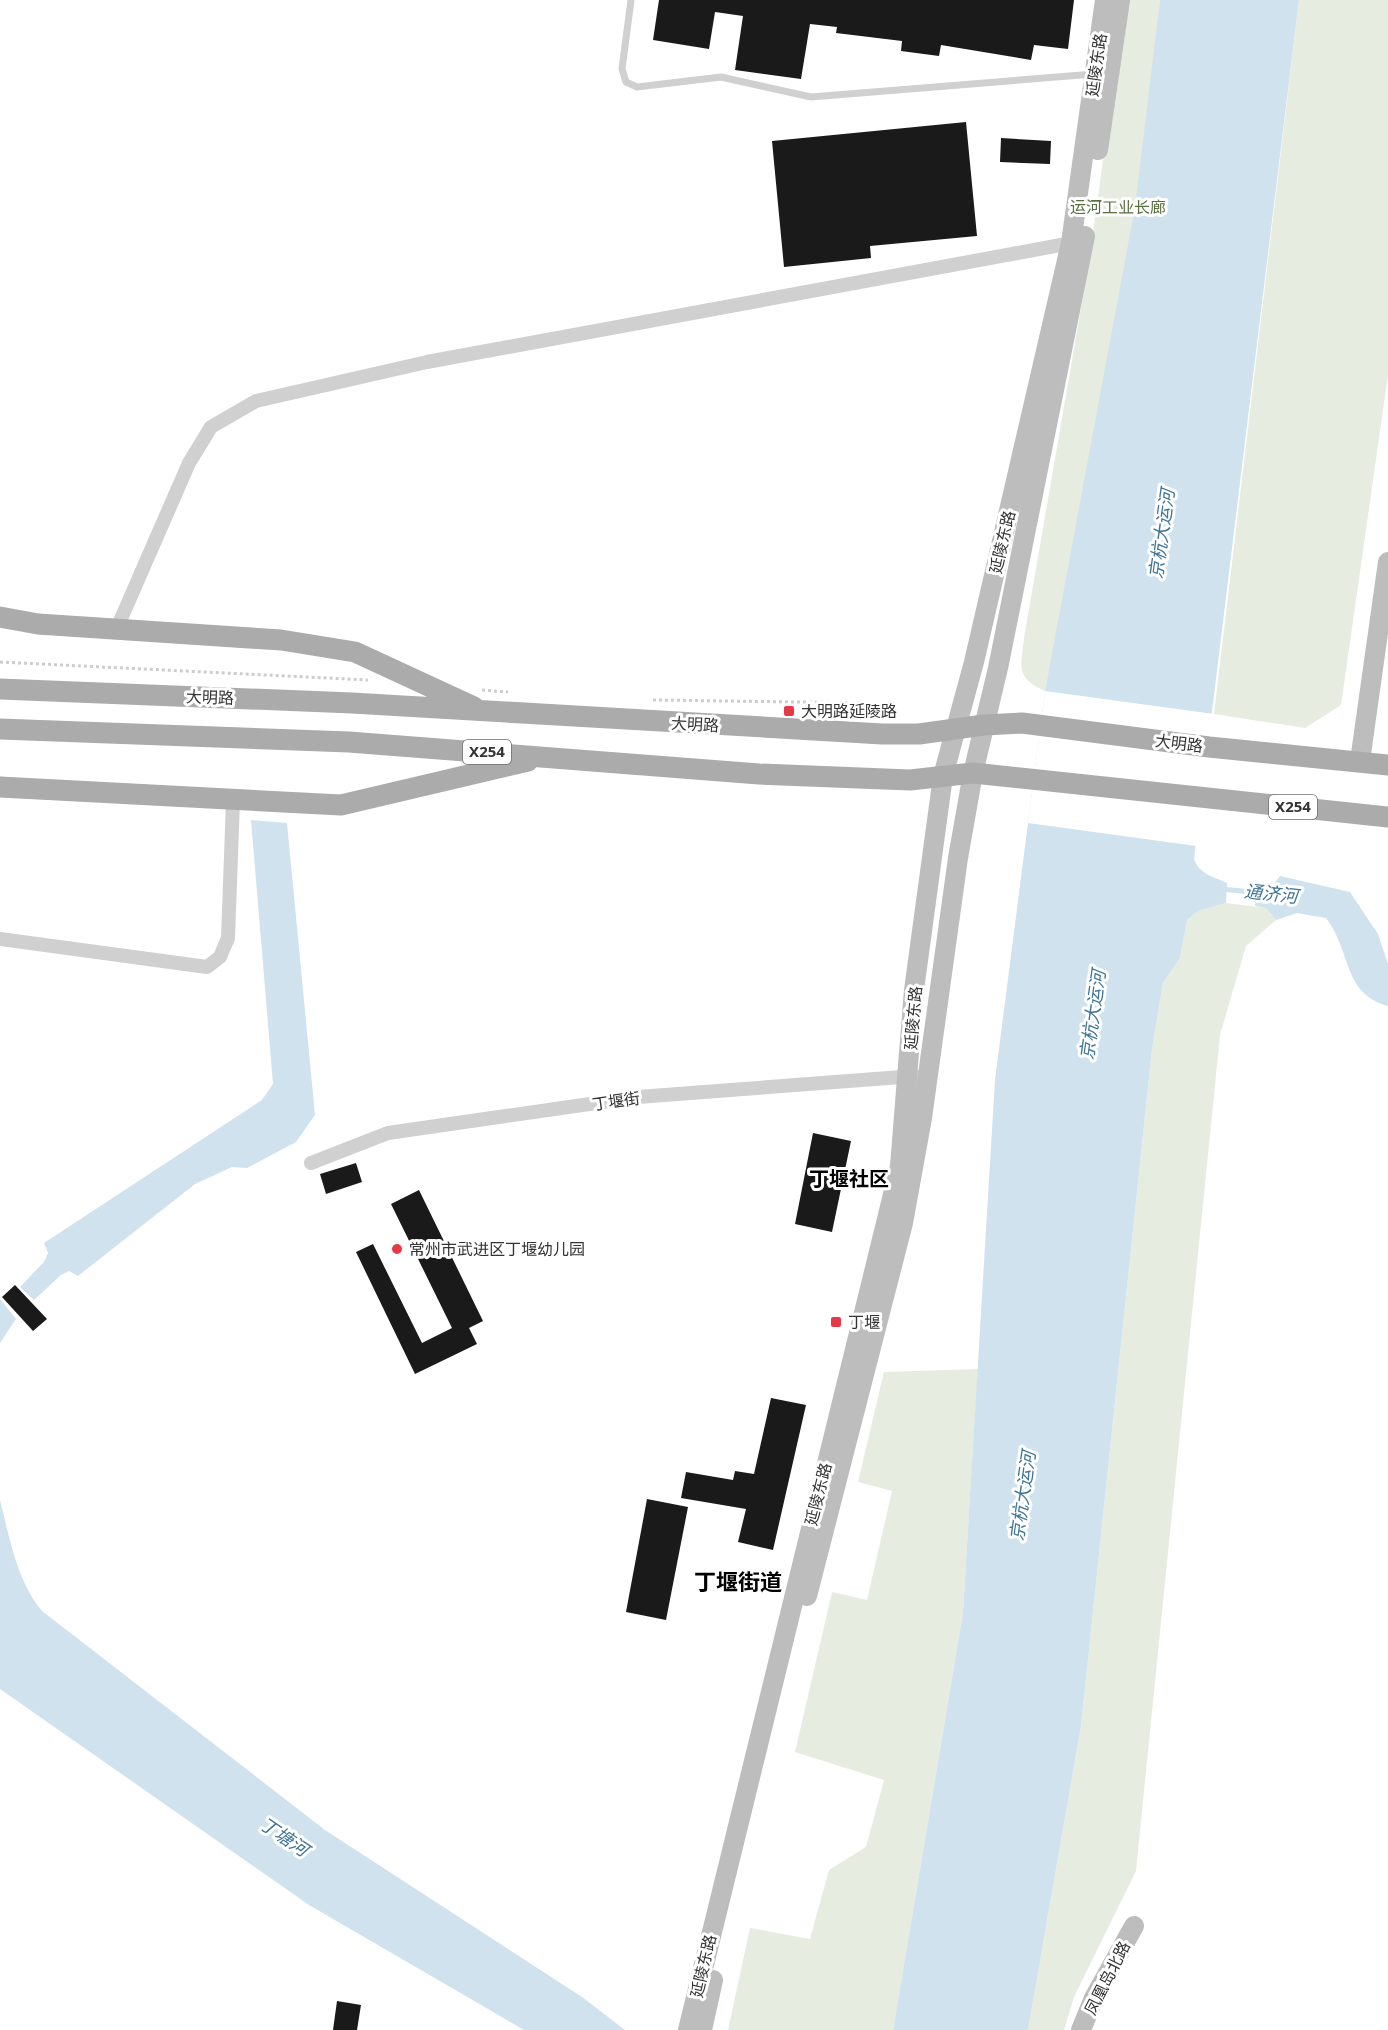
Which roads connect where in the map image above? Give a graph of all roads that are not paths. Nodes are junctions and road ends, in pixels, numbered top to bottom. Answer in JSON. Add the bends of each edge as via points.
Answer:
{"nodes":[{"id":1,"x":631,"y":0,"type":"edge"},
{"id":2,"x":1105,"y":0,"type":"edge"},
{"id":3,"x":1120,"y":0,"type":"edge"},
{"id":4,"x":1103,"y":74,"type":"junction"},
{"id":5,"x":1077,"y":242,"type":"junction"},
{"id":6,"x":1388,"y":562,"type":"edge"},
{"id":7,"x":0,"y":617,"type":"edge"},
{"id":8,"x":117,"y":628,"type":"junction"},
{"id":9,"x":0,"y":689,"type":"edge"},
{"id":10,"x":485,"y":712,"type":"junction"},
{"id":11,"x":984,"y":725,"type":"junction"},
{"id":12,"x":0,"y":729,"type":"edge"},
{"id":13,"x":954,"y":729,"type":"junction"},
{"id":14,"x":548,"y":756,"type":"junction"},
{"id":15,"x":1360,"y":761,"type":"junction"},
{"id":16,"x":1388,"y":765,"type":"edge"},
{"id":17,"x":973,"y":773,"type":"junction"},
{"id":18,"x":943,"y":776,"type":"junction"},
{"id":19,"x":0,"y":788,"type":"edge"},
{"id":20,"x":233,"y":801,"type":"junction"},
{"id":21,"x":1388,"y":817,"type":"edge"},
{"id":22,"x":0,"y":939,"type":"edge"},
{"id":23,"x":928,"y":1073,"type":"junction"},
{"id":24,"x":908,"y":1077,"type":"junction"},
{"id":25,"x":311,"y":1163,"type":"dead end"},
{"id":26,"x":1134,"y":1926,"type":"dead end"},
{"id":27,"x":688,"y":2030,"type":"edge"},
{"id":28,"x":702,"y":2030,"type":"edge"},
{"id":29,"x":1081,"y":2030,"type":"edge"}],
"edges":[{"from":1,"to":4,"type":"lane","via":[[622,69],[626,82],[637,87],[721,77],[811,97]]},
{"from":2,"to":4,"type":"main road","name":"延陵东路"},
{"from":3,"to":4,"type":"main road","name":"延陵东路"},
{"from":4,"to":5,"type":"main road","name":"延陵东路"},
{"from":5,"to":8,"type":"street","via":[[427,362],[256,401],[211,427],[189,463]]},
{"from":5,"to":11,"type":"main road","name":"延陵东路"},
{"from":5,"to":13,"type":"main road","name":"延陵东路"},
{"from":6,"to":15,"type":"main road"},
{"from":7,"to":8,"type":"main road","via":[[38,624]]},
{"from":8,"to":10,"type":"main road","via":[[281,640],[355,652]]},
{"from":9,"to":10,"type":"main road","name":"大明路"},
{"from":10,"to":13,"type":"main road","name":"大明路","via":[[882,734]]},
{"from":11,"to":13,"type":"main road","name":"大明路"},
{"from":11,"to":15,"type":"main road","name":"大明路","via":[[1022,723]]},
{"from":11,"to":17,"type":"main road","name":"延陵东路"},
{"from":12,"to":14,"type":"main road","number":"X254","via":[[349,742]]},
{"from":13,"to":18,"type":"main road","name":"延陵东路"},
{"from":14,"to":18,"type":"main road","number":"X254","via":[[771,774],[910,780]]},
{"from":14,"to":20,"type":"main road","via":[[341,805]]},
{"from":15,"to":16,"type":"main road","name":"大明路"},
{"from":17,"to":18,"type":"main road","number":"X254"},
{"from":17,"to":21,"type":"main road","number":"X254"},
{"from":17,"to":23,"type":"main road","name":"延陵东路"},
{"from":18,"to":24,"type":"main road","name":"延陵东路","via":[[914,990]]},
{"from":19,"to":20,"type":"main road"},
{"from":20,"to":22,"type":"street","via":[[228,938],[220,957],[207,967]]},
{"from":23,"to":24,"type":"street","name":"丁堰街"},
{"from":23,"to":28,"type":"main road","name":"延陵东路","via":[[903,1223],[796,1638]]},
{"from":24,"to":25,"type":"street","name":"丁堰街","via":[[638,1098],[388,1133]]},
{"from":24,"to":27,"type":"main road","name":"延陵东路","via":[[900,1166]]},
{"from":26,"to":29,"type":"main road","name":"凤凰岛北路"}]}
